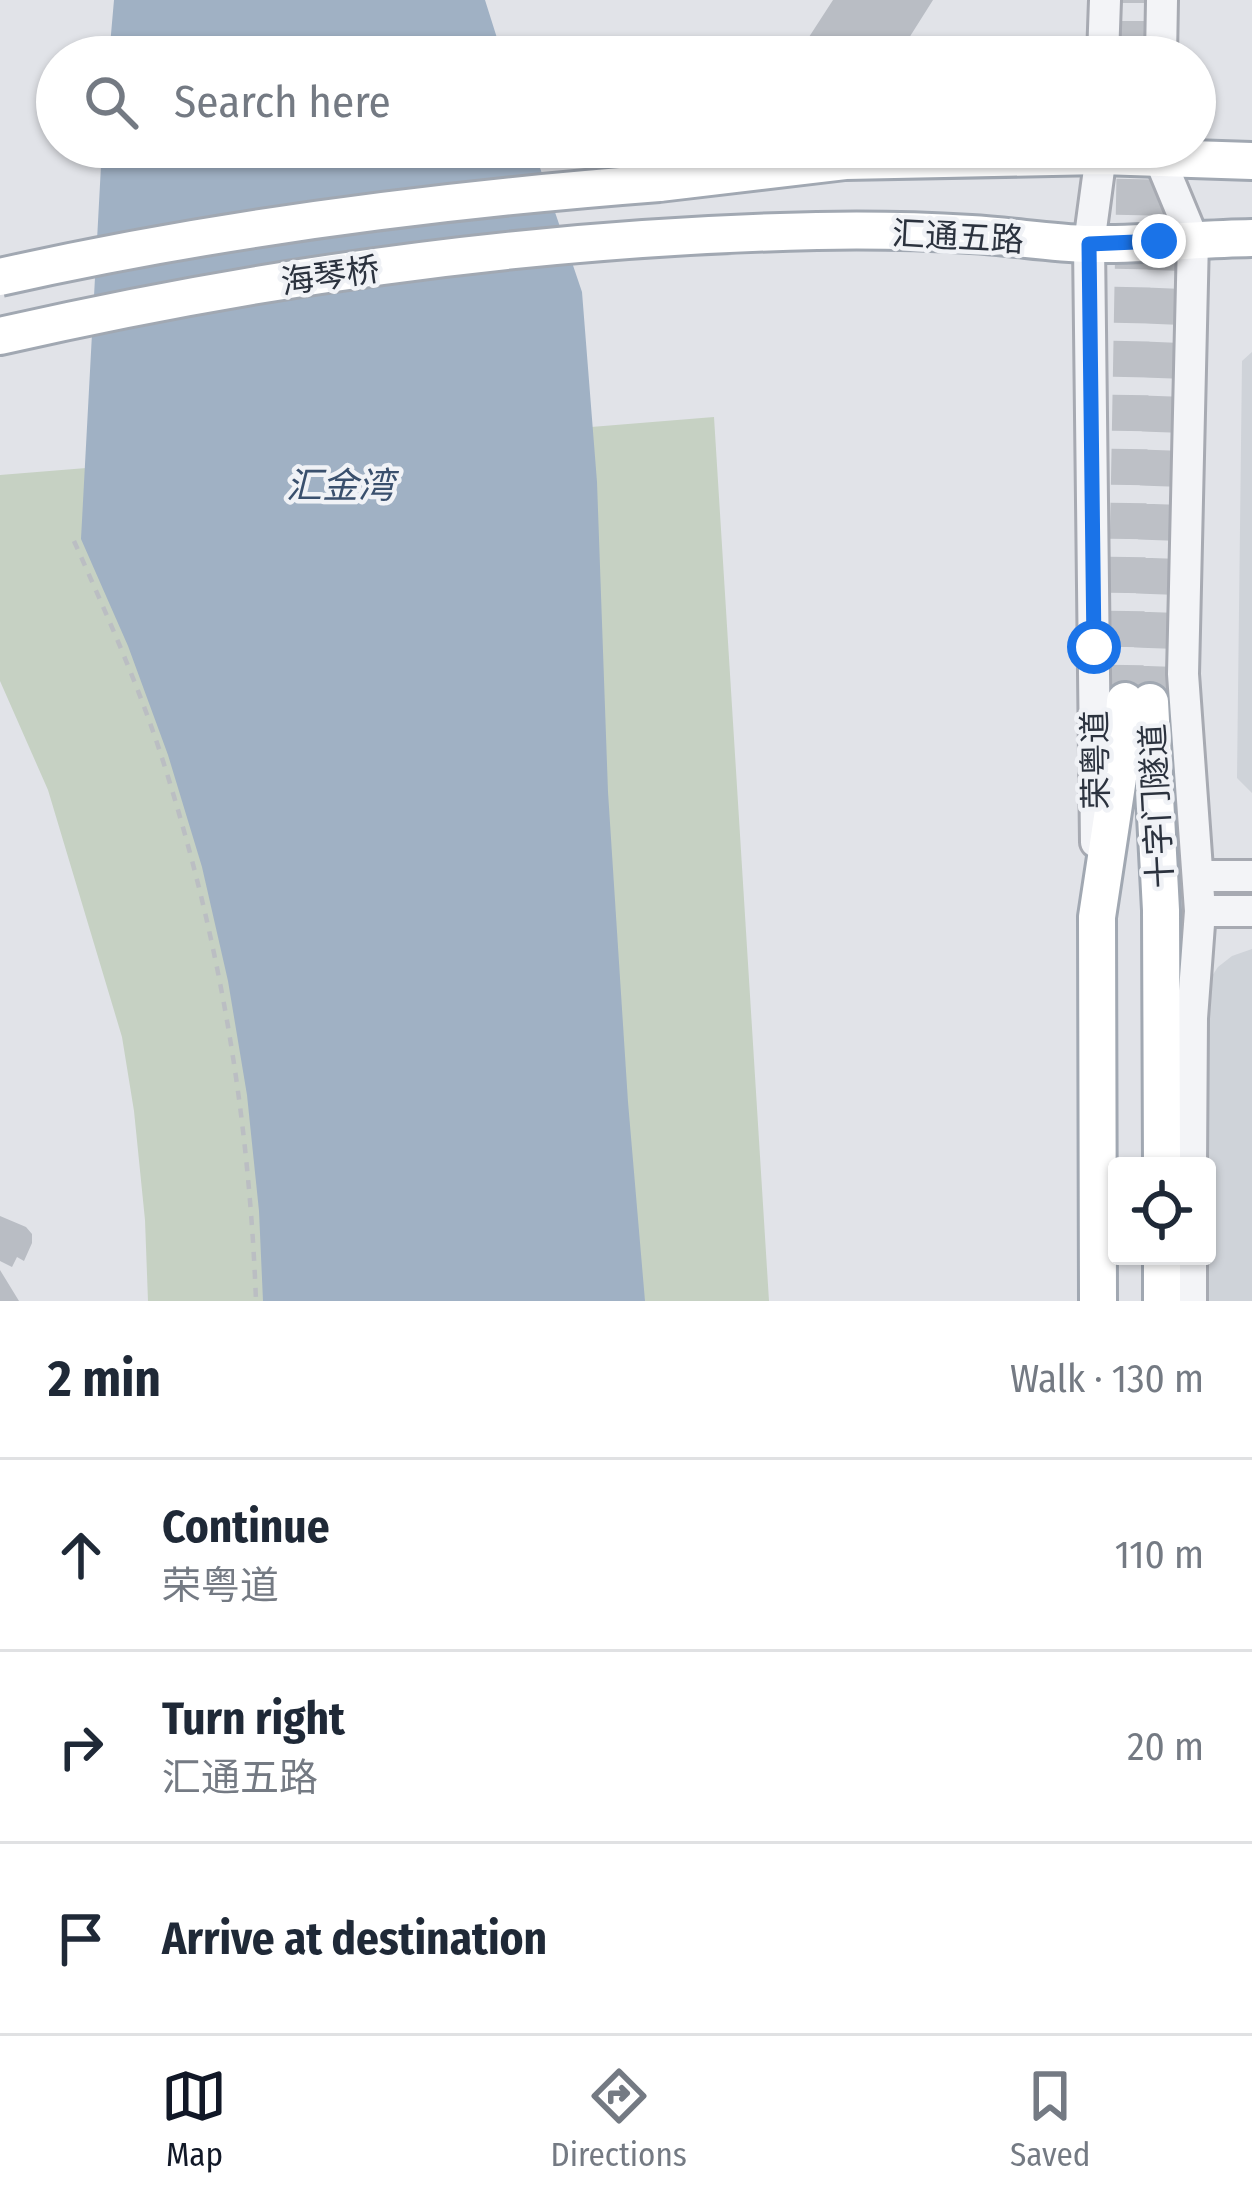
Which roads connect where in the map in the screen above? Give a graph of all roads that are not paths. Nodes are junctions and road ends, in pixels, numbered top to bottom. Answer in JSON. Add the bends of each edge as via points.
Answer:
{"nodes":[{"id":1,"x":1105,"y":0,"type":"edge"},
{"id":2,"x":1162,"y":0,"type":"edge"},
{"id":3,"x":1104,"y":36,"type":"edge"},
{"id":4,"x":1161,"y":36,"type":"edge"},
{"id":5,"x":1216,"y":157,"type":"edge"},
{"id":6,"x":1252,"y":160,"type":"edge"},
{"id":7,"x":786,"y":168,"type":"edge"},
{"id":8,"x":1099,"y":168,"type":"edge"},
{"id":9,"x":1165,"y":168,"type":"edge"},
{"id":10,"x":1252,"y":238,"type":"edge"},
{"id":11,"x":663,"y":239,"type":"joint"},
{"id":12,"x":1193,"y":239,"type":"junction"},
{"id":13,"x":1089,"y":244,"type":"junction"},
{"id":14,"x":0,"y":277,"type":"edge"},
{"id":15,"x":0,"y":336,"type":"edge"},
{"id":16,"x":1198,"y":876,"type":"junction"},
{"id":17,"x":1252,"y":876,"type":"edge"},
{"id":18,"x":1200,"y":911,"type":"junction"},
{"id":19,"x":1252,"y":911,"type":"edge"},
{"id":20,"x":1097,"y":917,"type":"junction"},
{"id":21,"x":1162,"y":1157,"type":"edge"},
{"id":22,"x":1191,"y":1157,"type":"edge"},
{"id":23,"x":1162,"y":1265,"type":"edge"},
{"id":24,"x":1191,"y":1265,"type":"edge"},
{"id":25,"x":1098,"y":1301,"type":"edge"},
{"id":26,"x":1162,"y":1301,"type":"edge"},
{"id":27,"x":1191,"y":1301,"type":"edge"}],
"edges":[{"from":1,"to":3,"type":"street"},
{"from":2,"to":4,"type":"street"},
{"from":5,"to":6,"type":"main road"},
{"from":7,"to":14,"type":"main road","name":"海琴桥","bridge":true,"via":[[310,220]]},
{"from":8,"to":13,"type":"street","name":"荣粤道"},
{"from":9,"to":12,"type":"street"},
{"from":10,"to":12,"type":"main road","name":"汇通五路"},
{"from":11,"to":13,"type":"main road","name":"汇通五路","via":[[818,231]]},
{"from":11,"to":15,"type":"main road","name":"海琴桥","via":[[298,279]]},
{"from":12,"to":13,"type":"main road","name":"汇通五路"},
{"from":12,"to":16,"type":"street","via":[[1183,674]]},
{"from":13,"to":20,"type":"street","name":"荣粤道"},
{"from":16,"to":17,"type":"street"},
{"from":16,"to":18,"type":"street"},
{"from":18,"to":19,"type":"street"},
{"from":18,"to":22,"type":"street"},
{"from":20,"to":21,"type":"main road","name":"十字门隧道","via":[[1121,758],[1138,702],[1161,910]]},
{"from":20,"to":25,"type":"main road","name":"荣粤道"},
{"from":23,"to":26,"type":"main road"},
{"from":24,"to":27,"type":"street"}]}
